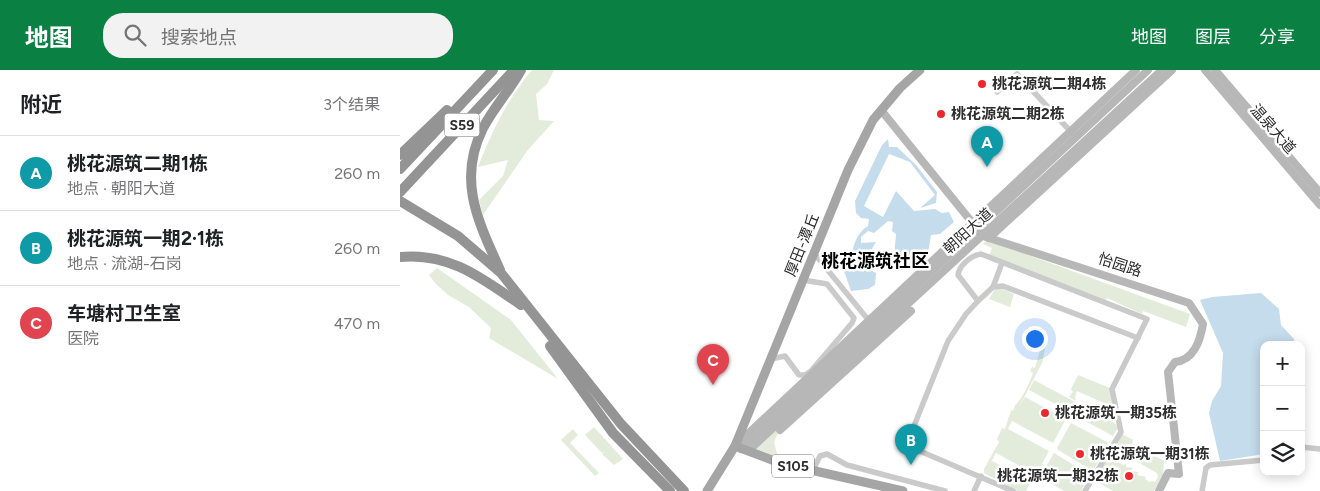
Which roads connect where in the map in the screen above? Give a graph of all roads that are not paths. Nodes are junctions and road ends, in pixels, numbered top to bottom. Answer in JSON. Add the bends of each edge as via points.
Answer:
{"nodes":[{"id":1,"x":489,"y":70,"type":"edge"},
{"id":2,"x":494,"y":70,"type":"edge"},
{"id":3,"x":514,"y":70,"type":"edge"},
{"id":4,"x":521,"y":70,"type":"edge"},
{"id":5,"x":920,"y":70,"type":"edge"},
{"id":6,"x":1136,"y":70,"type":"edge"},
{"id":7,"x":1148,"y":70,"type":"edge"},
{"id":8,"x":1162,"y":70,"type":"edge"},
{"id":9,"x":1172,"y":70,"type":"edge"},
{"id":10,"x":1205,"y":70,"type":"edge"},
{"id":11,"x":1215,"y":70,"type":"edge"},
{"id":12,"x":997,"y":92,"type":"dead end"},
{"id":13,"x":881,"y":110,"type":"junction"},
{"id":14,"x":1074,"y":134,"type":"junction"},
{"id":15,"x":400,"y":155,"type":"edge"},
{"id":16,"x":400,"y":169,"type":"edge"},
{"id":17,"x":400,"y":192,"type":"edge"},
{"id":18,"x":1320,"y":194,"type":"edge"},
{"id":19,"x":400,"y":201,"type":"edge"},
{"id":20,"x":1320,"y":205,"type":"edge"},
{"id":21,"x":400,"y":207,"type":"edge"},
{"id":22,"x":417,"y":212,"type":"junction"},
{"id":23,"x":975,"y":227,"type":"junction"},
{"id":24,"x":986,"y":237,"type":"junction"},
{"id":25,"x":813,"y":252,"type":"junction"},
{"id":26,"x":400,"y":257,"type":"edge"},
{"id":27,"x":1002,"y":263,"type":"junction"},
{"id":28,"x":501,"y":273,"type":"junction"},
{"id":29,"x":803,"y":280,"type":"junction"},
{"id":30,"x":993,"y":287,"type":"junction"},
{"id":31,"x":978,"y":301,"type":"junction"},
{"id":32,"x":521,"y":305,"type":"junction"},
{"id":33,"x":911,"y":312,"type":"dead end"},
{"id":34,"x":871,"y":323,"type":"junction"},
{"id":35,"x":1138,"y":338,"type":"junction"},
{"id":36,"x":834,"y":354,"type":"junction"},
{"id":37,"x":771,"y":359,"type":"junction"},
{"id":38,"x":780,"y":430,"type":"dead end"},
{"id":39,"x":1305,"y":447,"type":"edge"},
{"id":40,"x":741,"y":449,"type":"junction"},
{"id":41,"x":1320,"y":449,"type":"edge"},
{"id":42,"x":1260,"y":460,"type":"edge"},
{"id":43,"x":813,"y":470,"type":"junction"},
{"id":44,"x":981,"y":476,"type":"junction"},
{"id":45,"x":670,"y":491,"type":"edge"},
{"id":46,"x":684,"y":491,"type":"edge"},
{"id":47,"x":707,"y":491,"type":"edge"},
{"id":48,"x":903,"y":491,"type":"edge"},
{"id":49,"x":945,"y":491,"type":"edge"},
{"id":50,"x":974,"y":491,"type":"edge"},
{"id":51,"x":1013,"y":491,"type":"edge"},
{"id":52,"x":1085,"y":491,"type":"edge"},
{"id":53,"x":1158,"y":491,"type":"edge"},
{"id":54,"x":1202,"y":491,"type":"edge"}],
"edges":[{"from":1,"to":15,"type":"highway"},
{"from":2,"to":16,"type":"highway","number":"S59"},
{"from":3,"to":17,"type":"highway","number":"S59"},
{"from":4,"to":28,"type":"highway","via":[[483,128],[472,161],[471,194],[476,218]]},
{"from":5,"to":13,"type":"main road","name":"厚田-潭丘"},
{"from":6,"to":14,"type":"main road"},
{"from":7,"to":14,"type":"main road","name":"朝阳大道"},
{"from":8,"to":24,"type":"main road","name":"朝阳大道"},
{"from":9,"to":24,"type":"main road"},
{"from":10,"to":20,"type":"main road","name":"温泉大道"},
{"from":11,"to":18,"type":"main road","name":"温泉大道"},
{"from":12,"to":14,"type":"street","via":[[1016,74]]},
{"from":13,"to":23,"type":"main road"},
{"from":13,"to":25,"type":"main road","name":"厚田-潭丘","via":[[848,170]]},
{"from":14,"to":23,"type":"main road","name":"朝阳大道"},
{"from":19,"to":22,"type":"highway"},
{"from":21,"to":22,"type":"highway"},
{"from":22,"to":28,"type":"highway","via":[[458,236]]},
{"from":22,"to":32,"type":"highway","via":[[486,264]]},
{"from":23,"to":24,"type":"main road"},
{"from":23,"to":34,"type":"main road","name":"朝阳大道"},
{"from":24,"to":40,"type":"main road","name":"朝阳大道"},
{"from":24,"to":53,"type":"main road","name":"怡园路","via":[[1189,303],[1203,324],[1191,355],[1184,361],[1175,362],[1168,372],[1178,474],[1168,473]]},
{"from":25,"to":29,"type":"main road","name":"厚田-潭丘"},
{"from":25,"to":34,"type":"street"},
{"from":26,"to":32,"type":"highway","via":[[432,257],[471,270]]},
{"from":27,"to":30,"type":"street"},
{"from":27,"to":31,"type":"street","via":[[976,254],[958,271],[959,279]]},
{"from":27,"to":35,"type":"street","via":[[1147,319]]},
{"from":28,"to":46,"type":"highway","via":[[621,424]]},
{"from":29,"to":36,"type":"street","via":[[827,284],[854,318]]},
{"from":29,"to":37,"type":"main road","name":"厚田-潭丘"},
{"from":30,"to":31,"type":"street"},
{"from":30,"to":35,"type":"street","via":[[1003,286]]},
{"from":31,"to":44,"type":"street","via":[[948,341],[908,441],[915,449]]},
{"from":32,"to":45,"type":"highway","via":[[613,433]]},
{"from":33,"to":38,"type":"main road"},
{"from":34,"to":36,"type":"main road","name":"朝阳大道"},
{"from":35,"to":52,"type":"street","via":[[1112,389],[1121,432]]},
{"from":36,"to":37,"type":"street","via":[[804,375],[799,375],[785,356]]},
{"from":36,"to":40,"type":"main road","name":"朝阳大道"},
{"from":37,"to":40,"type":"main road","name":"厚田-潭丘"},
{"from":39,"to":41,"type":"street"},
{"from":40,"to":43,"type":"main road","number":"S105","via":[[780,463]]},
{"from":40,"to":47,"type":"main road","name":"厚田-潭丘"},
{"from":42,"to":54,"type":"street","via":[[1210,465],[1206,468]]},
{"from":43,"to":48,"type":"main road","number":"S105"},
{"from":43,"to":49,"type":"street","via":[[820,456],[828,454],[846,465]]},
{"from":44,"to":50,"type":"street"},
{"from":44,"to":51,"type":"street"}]}
